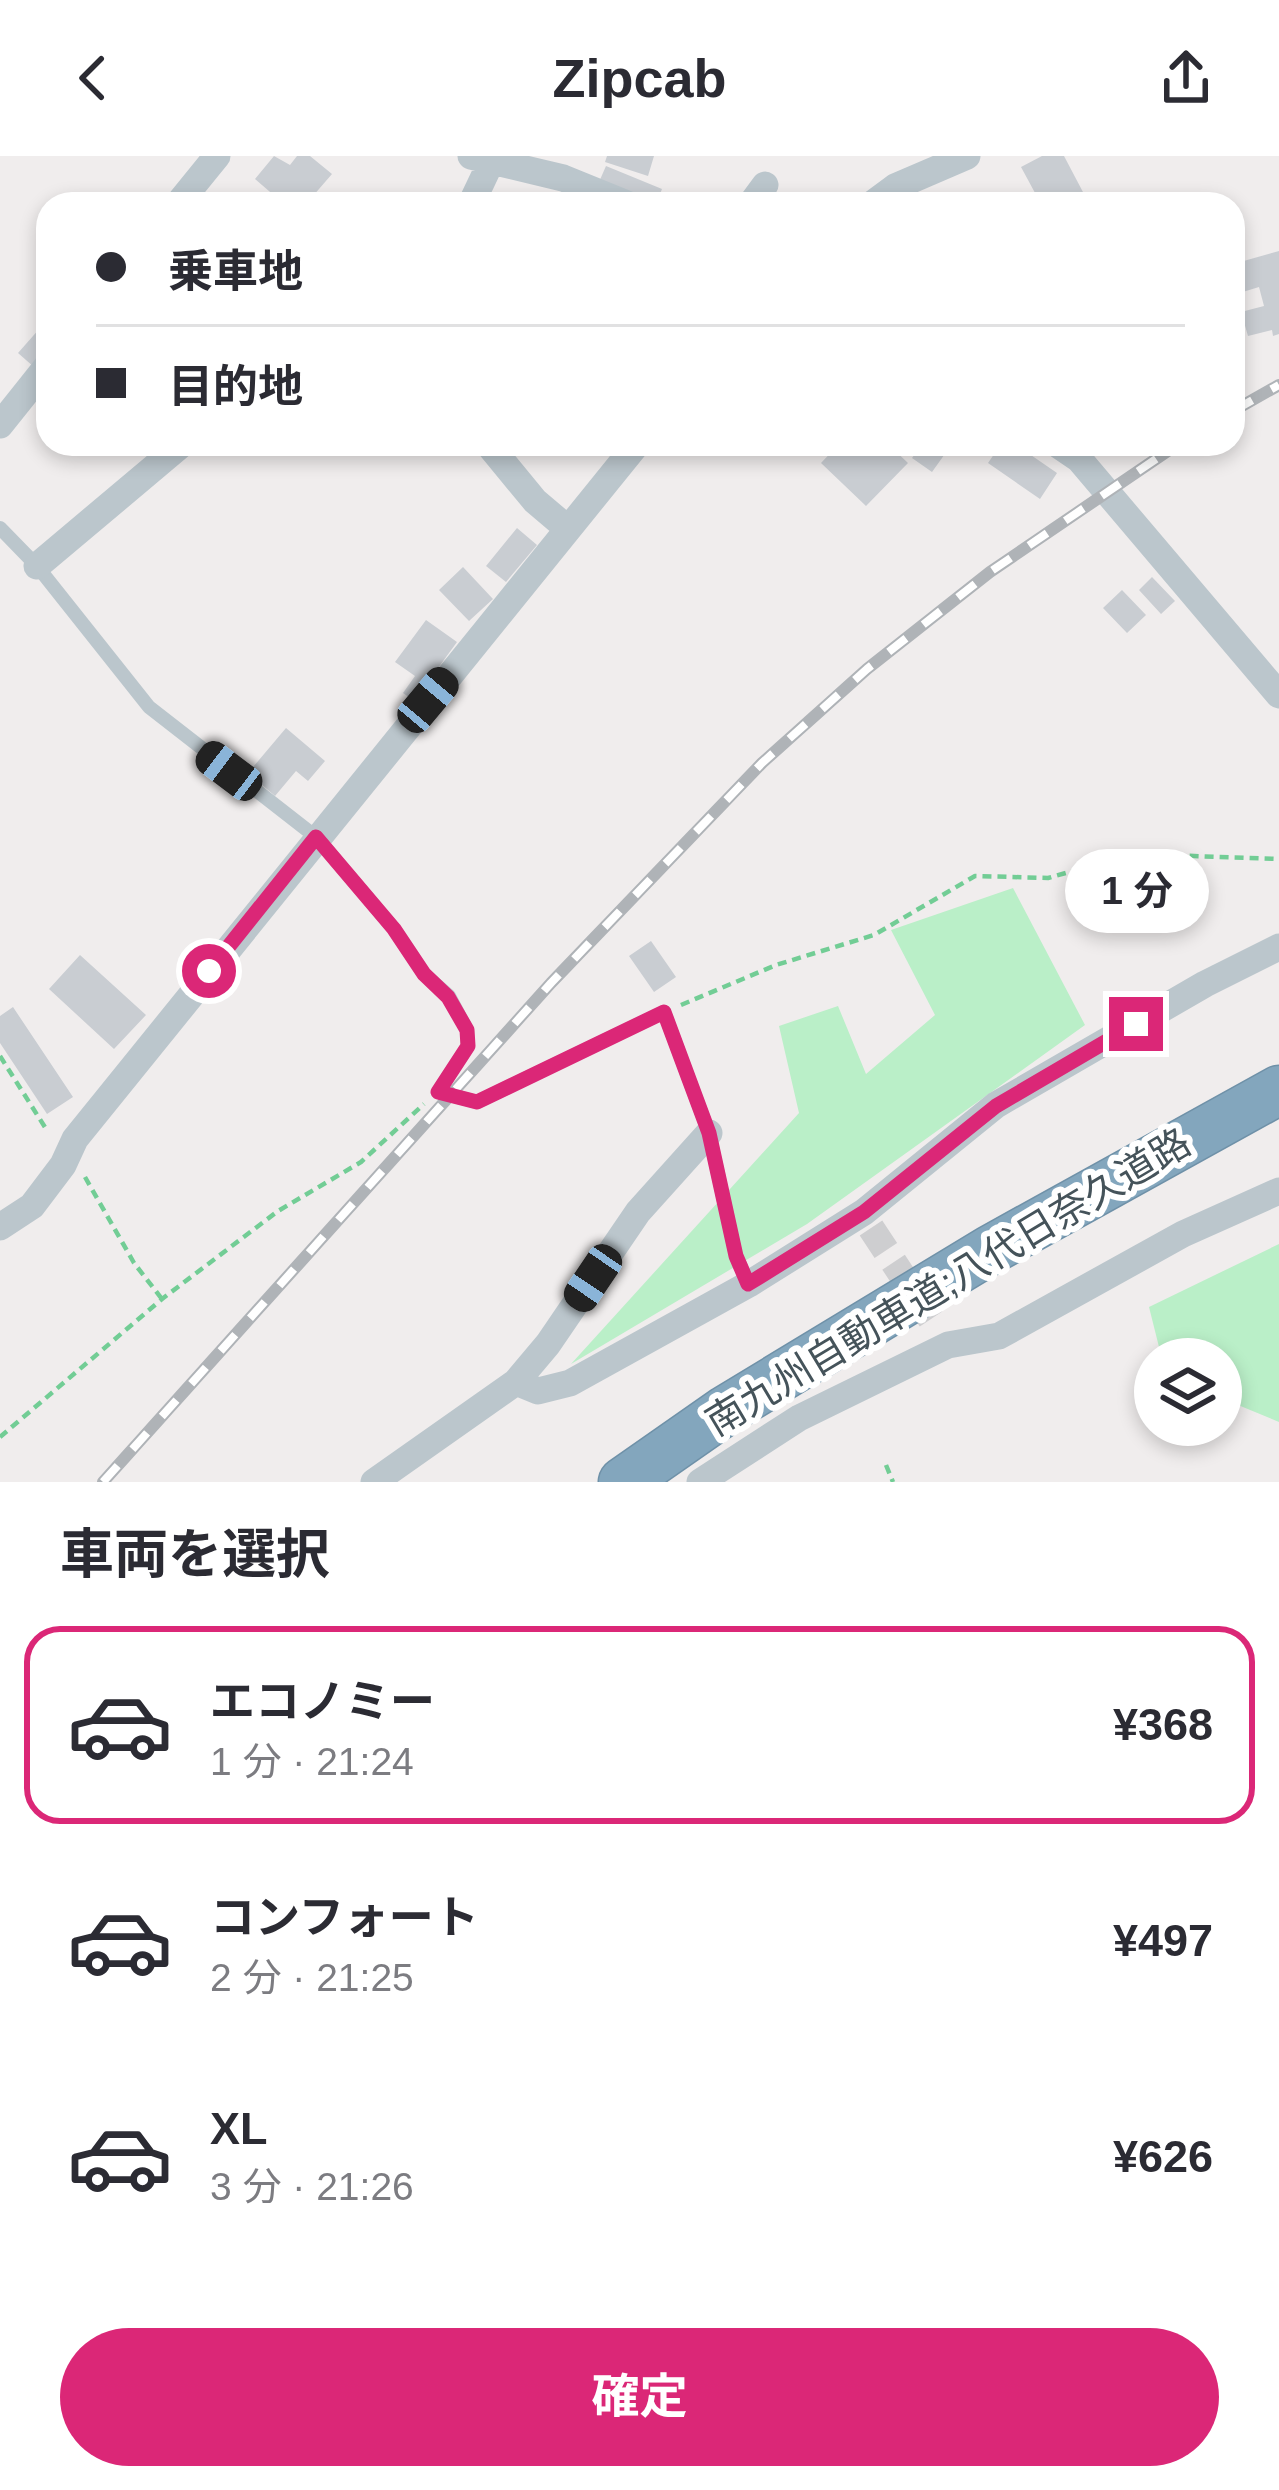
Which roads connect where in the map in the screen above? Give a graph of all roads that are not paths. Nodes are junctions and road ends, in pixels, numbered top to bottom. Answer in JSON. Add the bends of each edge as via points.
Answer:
{"nodes":[{"id":1,"x":217,"y":156,"type":"edge"},
{"id":2,"x":968,"y":156,"type":"edge"},
{"id":3,"x":476,"y":158,"type":"edge"},
{"id":4,"x":572,"y":167,"type":"edge"},
{"id":5,"x":188,"y":192,"type":"edge"},
{"id":6,"x":472,"y":192,"type":"edge"},
{"id":7,"x":609,"y":192,"type":"edge"},
{"id":8,"x":888,"y":192,"type":"edge"},
{"id":9,"x":36,"y":380,"type":"edge"},
{"id":10,"x":0,"y":424,"type":"edge"},
{"id":11,"x":168,"y":456,"type":"edge"},
{"id":12,"x":498,"y":456,"type":"edge"},
{"id":13,"x":627,"y":456,"type":"edge"},
{"id":14,"x":1074,"y":456,"type":"edge"},
{"id":15,"x":0,"y":528,"type":"edge"},
{"id":16,"x":568,"y":529,"type":"junction"},
{"id":17,"x":38,"y":566,"type":"junction"},
{"id":18,"x":1279,"y":695,"type":"edge"},
{"id":19,"x":316,"y":837,"type":"junction"},
{"id":20,"x":1279,"y":946,"type":"edge"},
{"id":21,"x":1279,"y":1090,"type":"edge"},
{"id":22,"x":709,"y":1133,"type":"junction"},
{"id":23,"x":1279,"y":1191,"type":"edge"},
{"id":24,"x":0,"y":1227,"type":"edge"},
{"id":25,"x":748,"y":1284,"type":"junction"},
{"id":26,"x":516,"y":1382,"type":"junction"},
{"id":27,"x":374,"y":1482,"type":"edge"},
{"id":28,"x":623,"y":1482,"type":"edge"},
{"id":29,"x":700,"y":1482,"type":"edge"}],
"edges":[{"from":1,"to":5,"type":"street"},
{"from":2,"to":8,"type":"street"},
{"from":3,"to":4,"type":"street"},
{"from":3,"to":6,"type":"street"},
{"from":4,"to":7,"type":"street"},
{"from":9,"to":10,"type":"street"},
{"from":11,"to":17,"type":"street"},
{"from":12,"to":16,"type":"street"},
{"from":13,"to":16,"type":"street"},
{"from":14,"to":18,"type":"street"},
{"from":15,"to":17,"type":"lane"},
{"from":16,"to":19,"type":"street"},
{"from":17,"to":19,"type":"lane","via":[[149,707]]},
{"from":19,"to":22,"type":"lane","via":[[467,1030],[468,1046],[438,1092],[477,1102],[664,1012]]},
{"from":19,"to":24,"type":"street","via":[[32,1206]]},
{"from":20,"to":25,"type":"street","via":[[996,1106],[867,1220]]},
{"from":21,"to":28,"type":"highway","name":"南九州自動車道;八代日奈久道路","via":[[990,1250]]},
{"from":22,"to":25,"type":"lane"},
{"from":22,"to":26,"type":"street","via":[[638,1212]]},
{"from":23,"to":29,"type":"street","via":[[999,1336],[941,1335]]},
{"from":25,"to":26,"type":"street","via":[[570,1383],[538,1391]]},
{"from":26,"to":27,"type":"street"}]}
